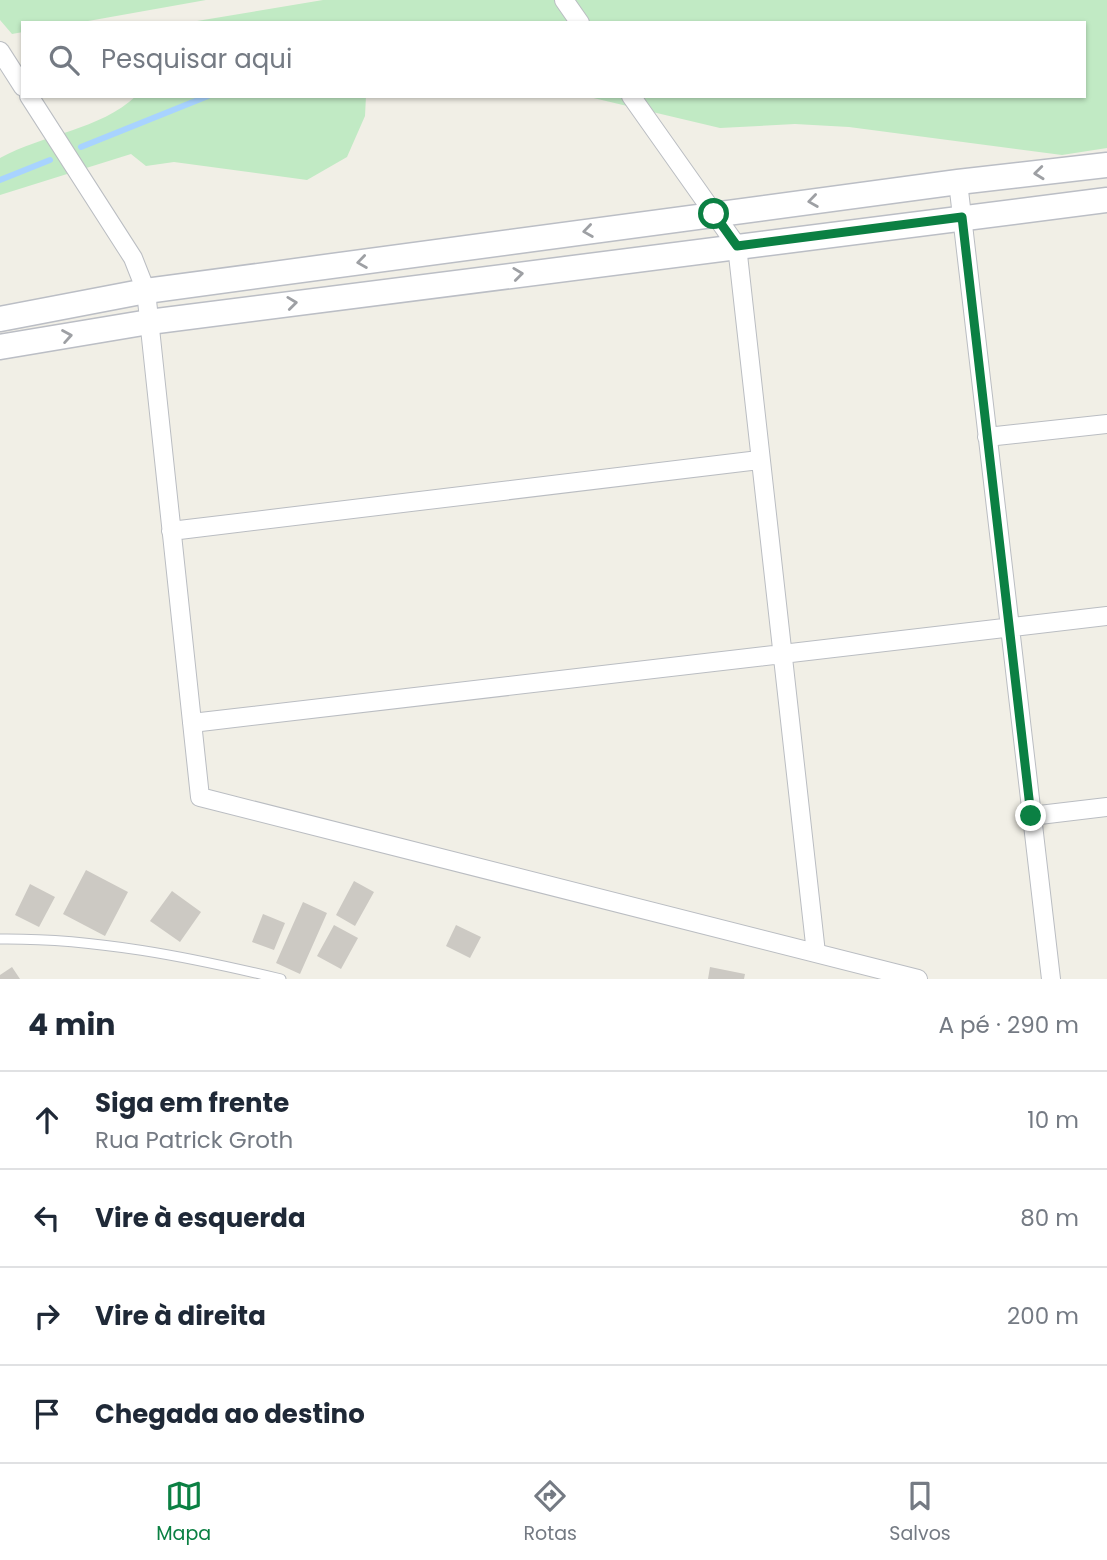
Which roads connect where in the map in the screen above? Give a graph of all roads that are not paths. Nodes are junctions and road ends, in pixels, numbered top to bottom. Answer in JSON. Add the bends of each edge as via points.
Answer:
{"nodes":[{"id":1,"x":564,"y":0,"type":"edge"},
{"id":2,"x":579,"y":21,"type":"edge"},
{"id":3,"x":0,"y":51,"type":"edge"},
{"id":4,"x":21,"y":84,"type":"edge"},
{"id":5,"x":30,"y":98,"type":"edge"},
{"id":6,"x":632,"y":98,"type":"edge"},
{"id":7,"x":1107,"y":165,"type":"edge"},
{"id":8,"x":958,"y":182,"type":"junction"},
{"id":9,"x":1107,"y":200,"type":"edge"},
{"id":10,"x":714,"y":214,"type":"junction"},
{"id":11,"x":962,"y":217,"type":"junction"},
{"id":12,"x":737,"y":246,"type":"junction"},
{"id":13,"x":146,"y":291,"type":"junction"},
{"id":14,"x":0,"y":319,"type":"edge"},
{"id":15,"x":149,"y":322,"type":"junction"},
{"id":16,"x":0,"y":348,"type":"edge"},
{"id":17,"x":1107,"y":424,"type":"edge"},
{"id":18,"x":988,"y":437,"type":"junction"},
{"id":19,"x":759,"y":460,"type":"junction"},
{"id":20,"x":171,"y":531,"type":"junction"},
{"id":21,"x":1107,"y":616,"type":"edge"},
{"id":22,"x":1010,"y":627,"type":"junction"},
{"id":23,"x":782,"y":654,"type":"junction"},
{"id":24,"x":192,"y":723,"type":"junction"},
{"id":25,"x":1107,"y":807,"type":"edge"},
{"id":26,"x":1031,"y":816,"type":"junction"},
{"id":27,"x":0,"y":939,"type":"edge"},
{"id":28,"x":816,"y":953,"type":"junction"},
{"id":29,"x":281,"y":979,"type":"edge"},
{"id":30,"x":918,"y":979,"type":"edge"},
{"id":31,"x":1051,"y":979,"type":"edge"}],
"edges":[{"from":1,"to":2,"type":"street"},
{"from":3,"to":4,"type":"street"},
{"from":5,"to":13,"type":"street","via":[[133,258]]},
{"from":6,"to":10,"type":"street"},
{"from":7,"to":8,"type":"street","one_way":true},
{"from":8,"to":10,"type":"street","one_way":true},
{"from":8,"to":11,"type":"street"},
{"from":9,"to":11,"type":"street"},
{"from":10,"to":12,"type":"street"},
{"from":10,"to":13,"type":"street","one_way":true},
{"from":11,"to":12,"type":"street"},
{"from":11,"to":18,"type":"street"},
{"from":15,"to":12,"type":"street","one_way":true},
{"from":12,"to":19,"type":"street"},
{"from":13,"to":14,"type":"street"},
{"from":13,"to":15,"type":"street"},
{"from":16,"to":15,"type":"street","one_way":true},
{"from":15,"to":20,"type":"street"},
{"from":17,"to":18,"type":"street"},
{"from":18,"to":22,"type":"street"},
{"from":19,"to":20,"type":"street"},
{"from":19,"to":23,"type":"street"},
{"from":20,"to":24,"type":"street"},
{"from":21,"to":22,"type":"street"},
{"from":22,"to":23,"type":"street"},
{"from":22,"to":26,"type":"street"},
{"from":23,"to":24,"type":"street"},
{"from":23,"to":28,"type":"street"},
{"from":24,"to":28,"type":"street","via":[[200,797]]},
{"from":25,"to":26,"type":"street"},
{"from":26,"to":31,"type":"street"},
{"from":27,"to":29,"type":"lane","via":[[148,950]]},
{"from":28,"to":30,"type":"street"}]}
